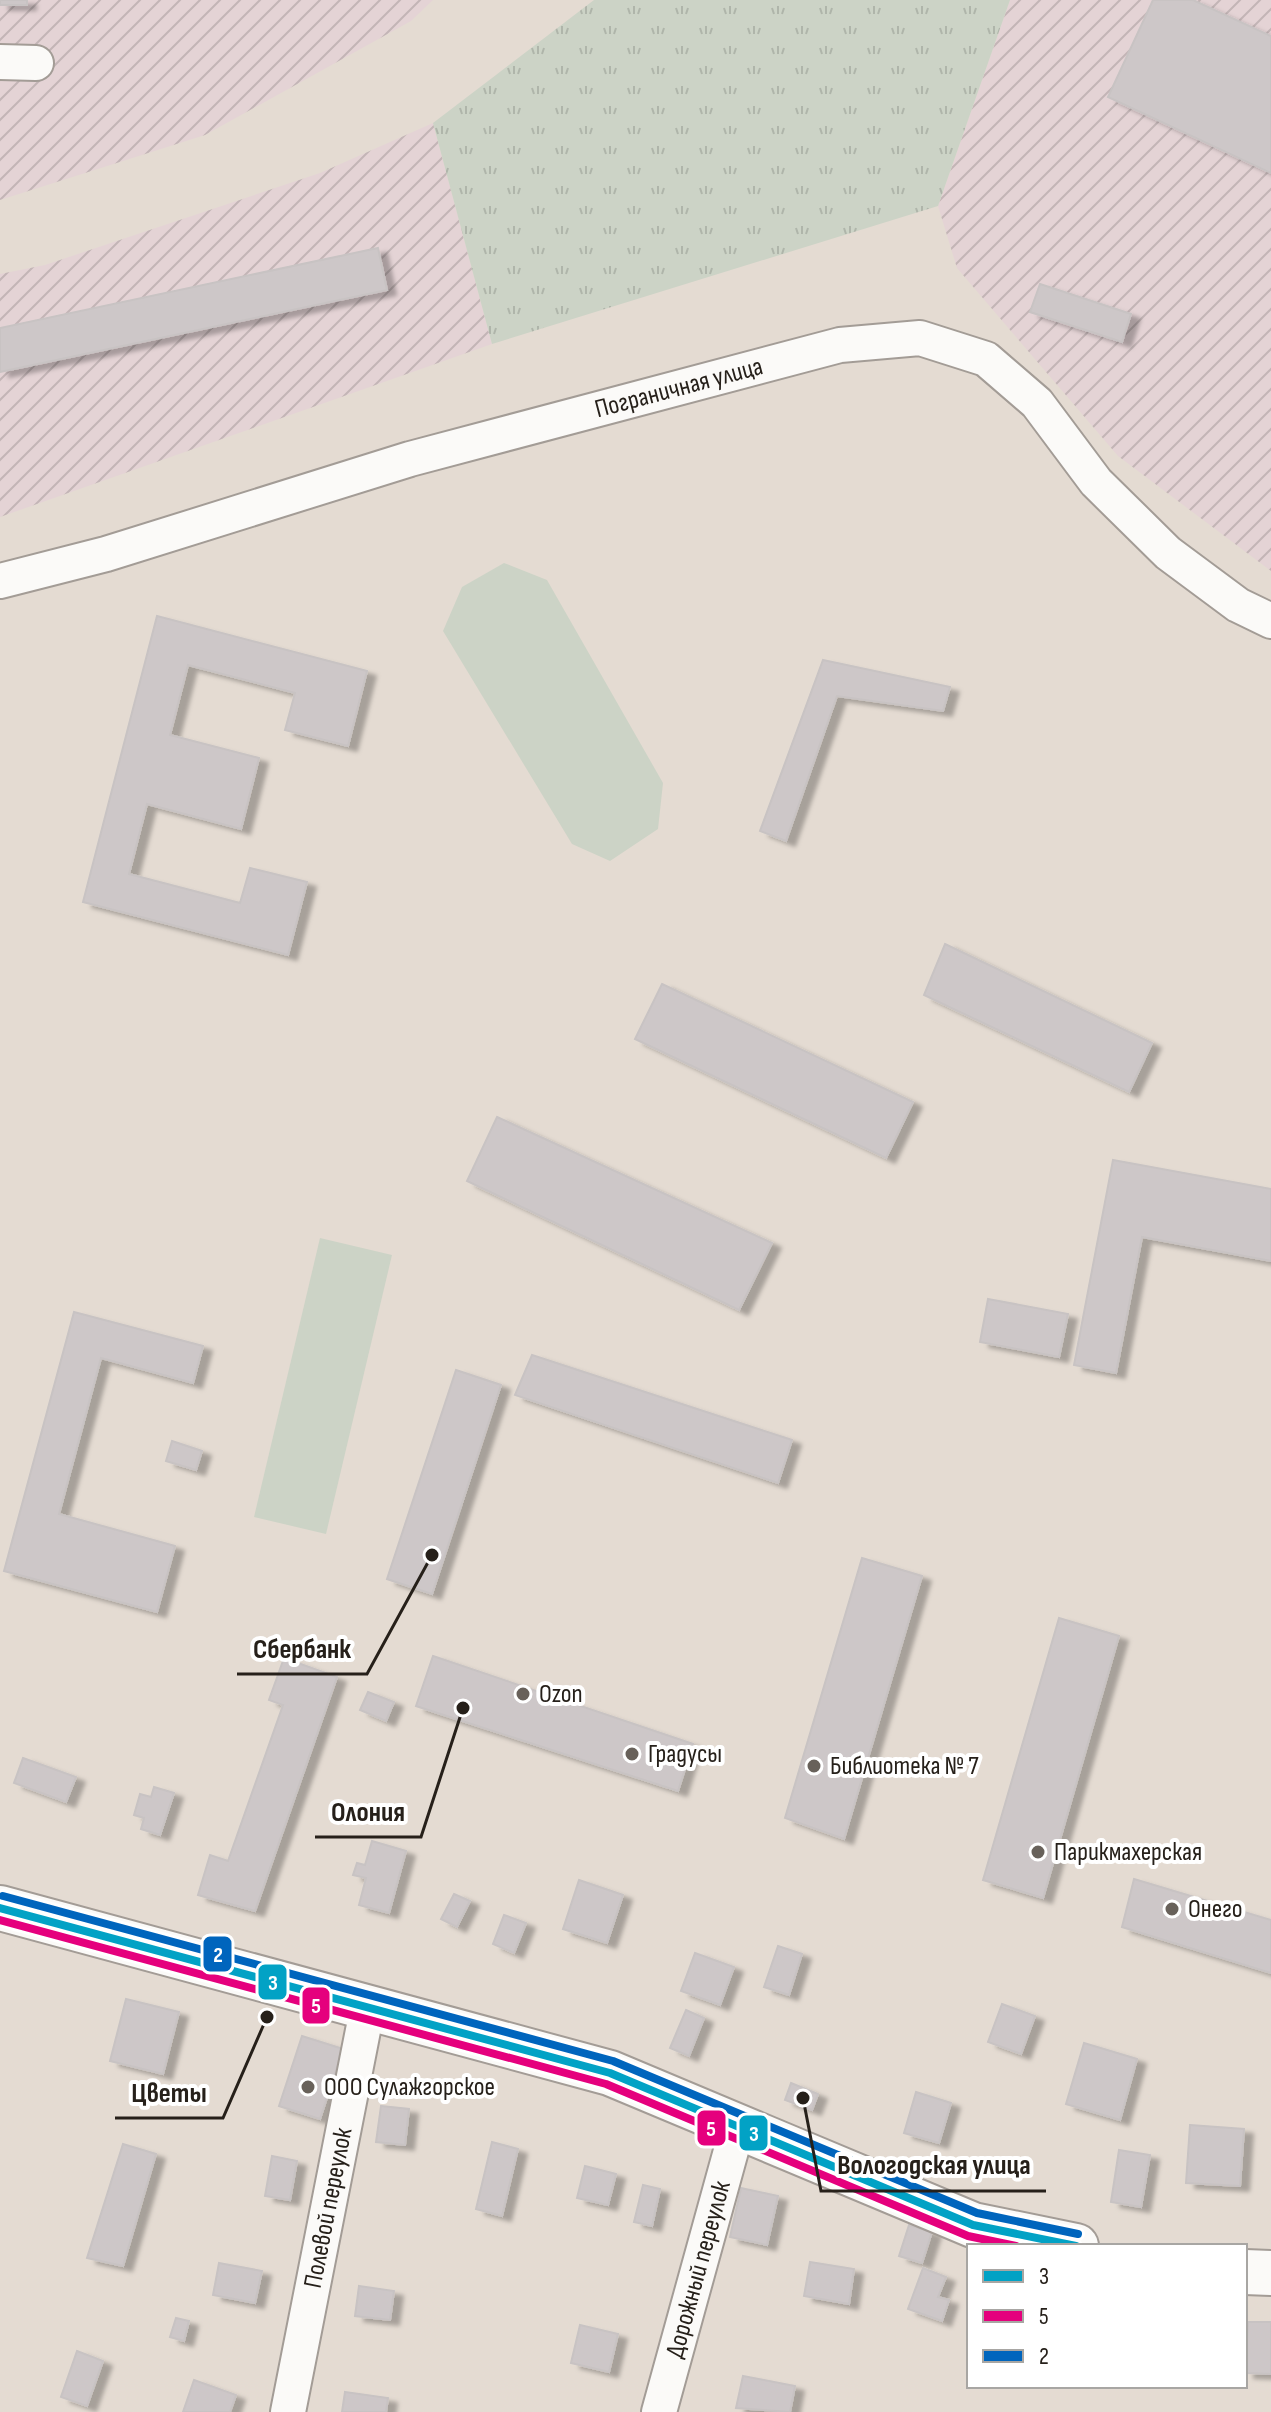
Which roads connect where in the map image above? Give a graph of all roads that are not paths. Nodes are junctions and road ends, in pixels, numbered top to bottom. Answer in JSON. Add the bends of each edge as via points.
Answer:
{"nodes":[{"id":1,"x":0,"y":62,"type":"edge"},
{"id":2,"x":36,"y":63,"type":"dead end"},
{"id":3,"x":0,"y":581,"type":"edge"},
{"id":4,"x":1271,"y":621,"type":"edge"},
{"id":5,"x":0,"y":1908,"type":"edge"},
{"id":6,"x":368,"y":2005,"type":"junction"},
{"id":7,"x":737,"y":2129,"type":"junction"},
{"id":8,"x":1066,"y":2244,"type":"edge"},
{"id":9,"x":1247,"y":2272,"type":"edge"},
{"id":10,"x":1271,"y":2273,"type":"edge"},
{"id":11,"x":288,"y":2412,"type":"edge"},
{"id":12,"x":659,"y":2412,"type":"edge"}],
"edges":[{"from":1,"to":2,"type":"street"},
{"from":3,"to":4,"type":"street","name":"Пограничная улица","via":[[106,554],[410,459],[840,345],[920,338],[986,359],[1037,403],[1096,482],[1168,553],[1238,605]]},
{"from":5,"to":6,"type":"main road"},
{"from":6,"to":7,"type":"main road","via":[[610,2073]]},
{"from":6,"to":11,"type":"street","name":"Полевой переулок"},
{"from":7,"to":8,"type":"main road","via":[[973,2225]]},
{"from":7,"to":12,"type":"street","name":"Дорожный переулок"},
{"from":9,"to":10,"type":"main road"}]}
